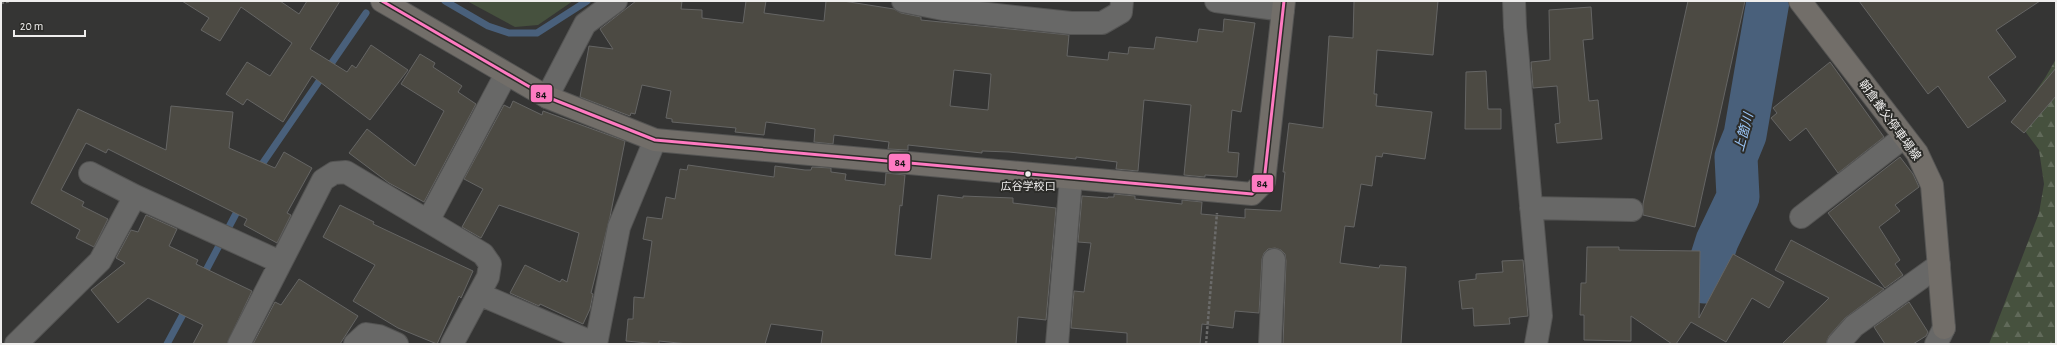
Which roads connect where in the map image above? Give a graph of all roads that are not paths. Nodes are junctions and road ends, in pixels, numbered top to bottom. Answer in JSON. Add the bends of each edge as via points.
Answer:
{"nodes":[{"id":1,"x":382,"y":1,"type":"edge"},
{"id":2,"x":616,"y":1,"type":"edge"},
{"id":3,"x":903,"y":1,"type":"edge"},
{"id":4,"x":1122,"y":1,"type":"edge"},
{"id":5,"x":1216,"y":1,"type":"edge"},
{"id":6,"x":1514,"y":1,"type":"edge"},
{"id":7,"x":1800,"y":1,"type":"edge"},
{"id":8,"x":1284,"y":5,"type":"edge"},
{"id":9,"x":506,"y":74,"type":"junction"},
{"id":10,"x":547,"y":97,"type":"junction"},
{"id":11,"x":1904,"y":137,"type":"junction"},
{"id":12,"x":655,"y":140,"type":"junction"},
{"id":13,"x":90,"y":173,"type":"dead end"},
{"id":14,"x":1071,"y":178,"type":"junction"},
{"id":15,"x":136,"y":196,"type":"junction"},
{"id":16,"x":1531,"y":208,"type":"junction"},
{"id":17,"x":1632,"y":210,"type":"dead end"},
{"id":18,"x":1801,"y":217,"type":"dead end"},
{"id":19,"x":428,"y":221,"type":"junction"},
{"id":20,"x":1274,"y":260,"type":"dead end"},
{"id":21,"x":280,"y":262,"type":"junction"},
{"id":22,"x":1939,"y":265,"type":"junction"},
{"id":23,"x":479,"y":294,"type":"junction"},
{"id":24,"x":1940,"y":336,"type":"edge"},
{"id":25,"x":16,"y":344,"type":"edge"},
{"id":26,"x":239,"y":344,"type":"edge"},
{"id":27,"x":355,"y":344,"type":"edge"},
{"id":28,"x":397,"y":344,"type":"edge"},
{"id":29,"x":452,"y":344,"type":"edge"},
{"id":30,"x":596,"y":344,"type":"edge"},
{"id":31,"x":1057,"y":344,"type":"edge"},
{"id":32,"x":1270,"y":344,"type":"edge"},
{"id":33,"x":1536,"y":344,"type":"edge"},
{"id":34,"x":1838,"y":344,"type":"edge"}],
"edges":[{"from":1,"to":9,"type":"main road"},
{"from":2,"to":10,"type":"street","via":[[585,24]]},
{"from":3,"to":4,"type":"street","via":[[943,9],[1071,23],[1102,23],[1121,12]]},
{"from":5,"to":8,"type":"street"},
{"from":6,"to":16,"type":"street"},
{"from":7,"to":11,"type":"main road","name":"朝倉養父停車場線"},
{"from":8,"to":14,"type":"main road","via":[[1264,182],[1252,194]]},
{"from":9,"to":10,"type":"main road"},
{"from":9,"to":19,"type":"street"},
{"from":10,"to":12,"type":"main road"},
{"from":11,"to":18,"type":"street"},
{"from":11,"to":22,"type":"main road","name":"朝倉養父停車場線","via":[[1917,153],[1932,185]]},
{"from":12,"to":14,"type":"main road"},
{"from":12,"to":30,"type":"street","via":[[619,227]]},
{"from":13,"to":15,"type":"street"},
{"from":14,"to":31,"type":"street"},
{"from":15,"to":21,"type":"street"},
{"from":15,"to":25,"type":"street","via":[[100,261]]},
{"from":16,"to":17,"type":"street"},
{"from":16,"to":33,"type":"street","via":[[1541,316]]},
{"from":19,"to":21,"type":"street","via":[[346,172],[334,173],[323,180]]},
{"from":19,"to":23,"type":"street","via":[[483,254],[490,264],[488,277]]},
{"from":20,"to":32,"type":"street"},
{"from":21,"to":26,"type":"street"},
{"from":22,"to":24,"type":"main road","name":"朝倉養父停車場線"},
{"from":22,"to":34,"type":"street","via":[[1854,326]]},
{"from":23,"to":29,"type":"street"},
{"from":23,"to":30,"type":"street"},
{"from":27,"to":28,"type":"street","via":[[366,334],[379,336]]}]}
